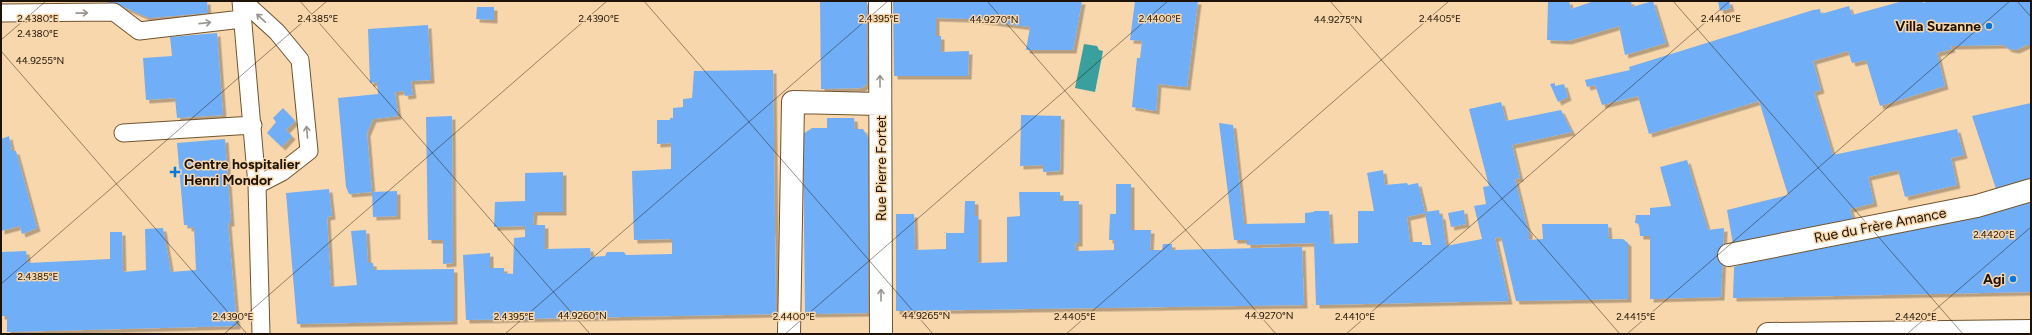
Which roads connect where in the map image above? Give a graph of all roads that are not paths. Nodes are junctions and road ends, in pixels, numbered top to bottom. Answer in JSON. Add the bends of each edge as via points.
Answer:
{"nodes":[{"id":1,"x":242,"y":1,"type":"edge"},
{"id":2,"x":880,"y":1,"type":"edge"},
{"id":3,"x":1,"y":12,"type":"edge"},
{"id":4,"x":242,"y":19,"type":"junction"},
{"id":5,"x":880,"y":104,"type":"junction"},
{"id":6,"x":252,"y":125,"type":"junction"},
{"id":7,"x":122,"y":133,"type":"dead end"},
{"id":8,"x":257,"y":185,"type":"junction"},
{"id":9,"x":2031,"y":190,"type":"edge"},
{"id":10,"x":1728,"y":256,"type":"dead end"},
{"id":11,"x":2031,"y":331,"type":"edge"},
{"id":12,"x":261,"y":334,"type":"edge"},
{"id":13,"x":789,"y":334,"type":"edge"},
{"id":14,"x":881,"y":334,"type":"edge"},
{"id":15,"x":1768,"y":334,"type":"edge"}],
"edges":[{"from":1,"to":4,"type":"lane"},
{"from":8,"to":1,"type":"lane","one_way":true,"via":[[282,172],[309,151],[300,60],[277,32]]},
{"from":5,"to":2,"type":"street","name":"Rue Pierre Fortet","one_way":true},
{"from":3,"to":4,"type":"lane","one_way":true,"via":[[114,12],[139,30]]},
{"from":4,"to":6,"type":"lane"},
{"from":5,"to":13,"type":"street","via":[[792,102]]},
{"from":14,"to":5,"type":"street","name":"Rue Pierre Fortet","one_way":true},
{"from":6,"to":7,"type":"lane"},
{"from":6,"to":8,"type":"lane"},
{"from":8,"to":12,"type":"lane"},
{"from":9,"to":10,"type":"street","name":"Rue du Frère Amance","via":[[1977,206]]},
{"from":11,"to":15,"type":"street"}]}
